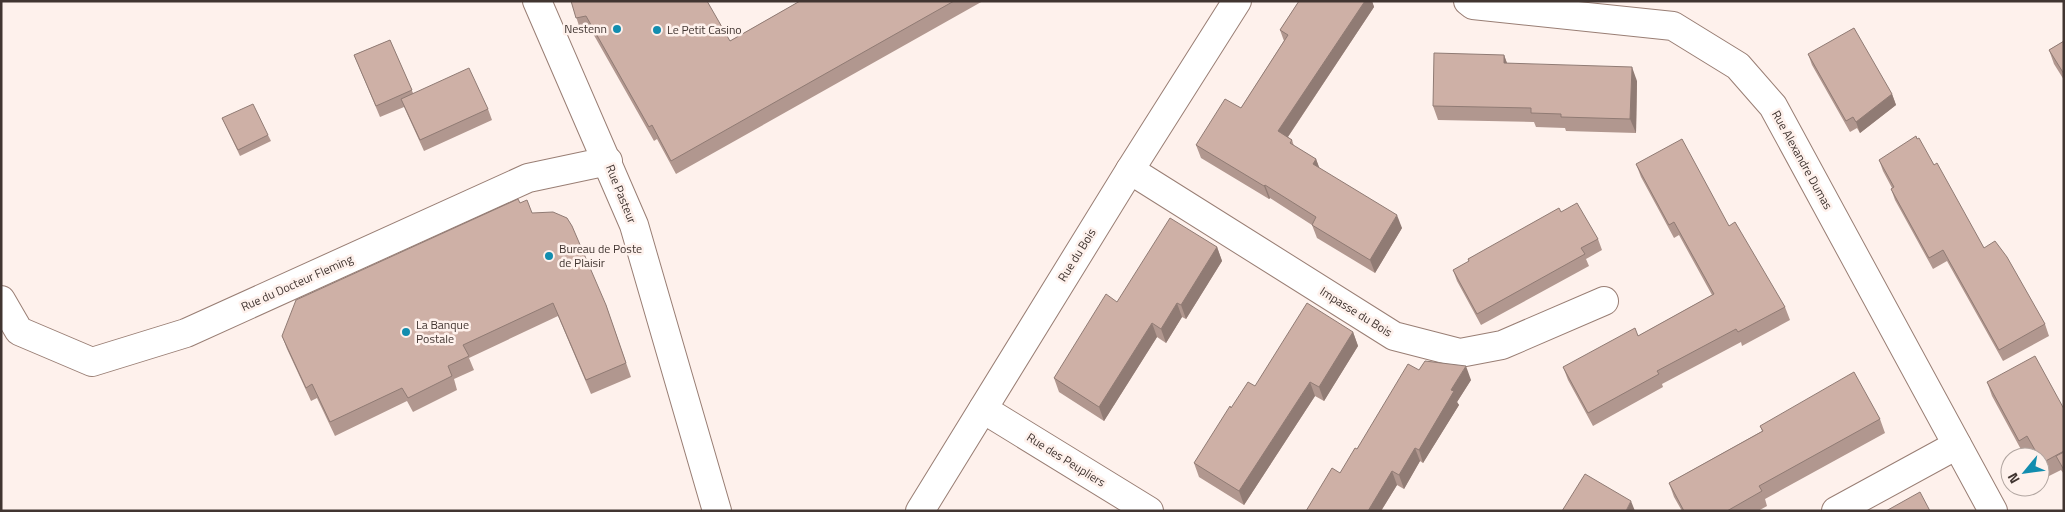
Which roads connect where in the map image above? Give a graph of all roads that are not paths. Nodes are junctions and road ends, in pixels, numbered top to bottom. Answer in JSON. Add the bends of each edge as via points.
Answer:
{"nodes":[{"id":1,"x":537,"y":1,"type":"edge"},
{"id":2,"x":1237,"y":1,"type":"edge"},
{"id":3,"x":1468,"y":1,"type":"edge"},
{"id":4,"x":608,"y":161,"type":"junction"},
{"id":5,"x":1130,"y":170,"type":"junction"},
{"id":6,"x":1,"y":300,"type":"edge"},
{"id":7,"x":1604,"y":301,"type":"dead end"},
{"id":8,"x":983,"y":408,"type":"junction"},
{"id":9,"x":1957,"y":445,"type":"junction"},
{"id":10,"x":717,"y":511,"type":"edge"},
{"id":11,"x":920,"y":511,"type":"edge"},
{"id":12,"x":1149,"y":511,"type":"edge"},
{"id":13,"x":1836,"y":511,"type":"edge"},
{"id":14,"x":1993,"y":511,"type":"edge"}],
"edges":[{"from":1,"to":4,"type":"street","name":"Rue Pasteur"},
{"from":2,"to":5,"type":"street","name":"Rue du Bois"},
{"from":3,"to":9,"type":"street","name":"Rue Alexandre Dumas","via":[[1473,5],[1673,26],[1738,66],[1773,106]]},
{"from":4,"to":6,"type":"street","name":"Rue du Docteur Fleming","via":[[528,178],[186,333],[92,362],[19,331]]},
{"from":4,"to":10,"type":"street","name":"Rue Pasteur","via":[[634,225]]},
{"from":5,"to":7,"type":"street","name":"Impasse du Bois","via":[[1394,336],[1460,352],[1502,345]]},
{"from":5,"to":8,"type":"street","name":"Rue du Bois"},
{"from":8,"to":11,"type":"street","name":"Rue du Bois"},
{"from":8,"to":12,"type":"street","name":"Rue des Peupliers"},
{"from":9,"to":13,"type":"street"},
{"from":9,"to":14,"type":"street","name":"Rue Alexandre Dumas"}]}
